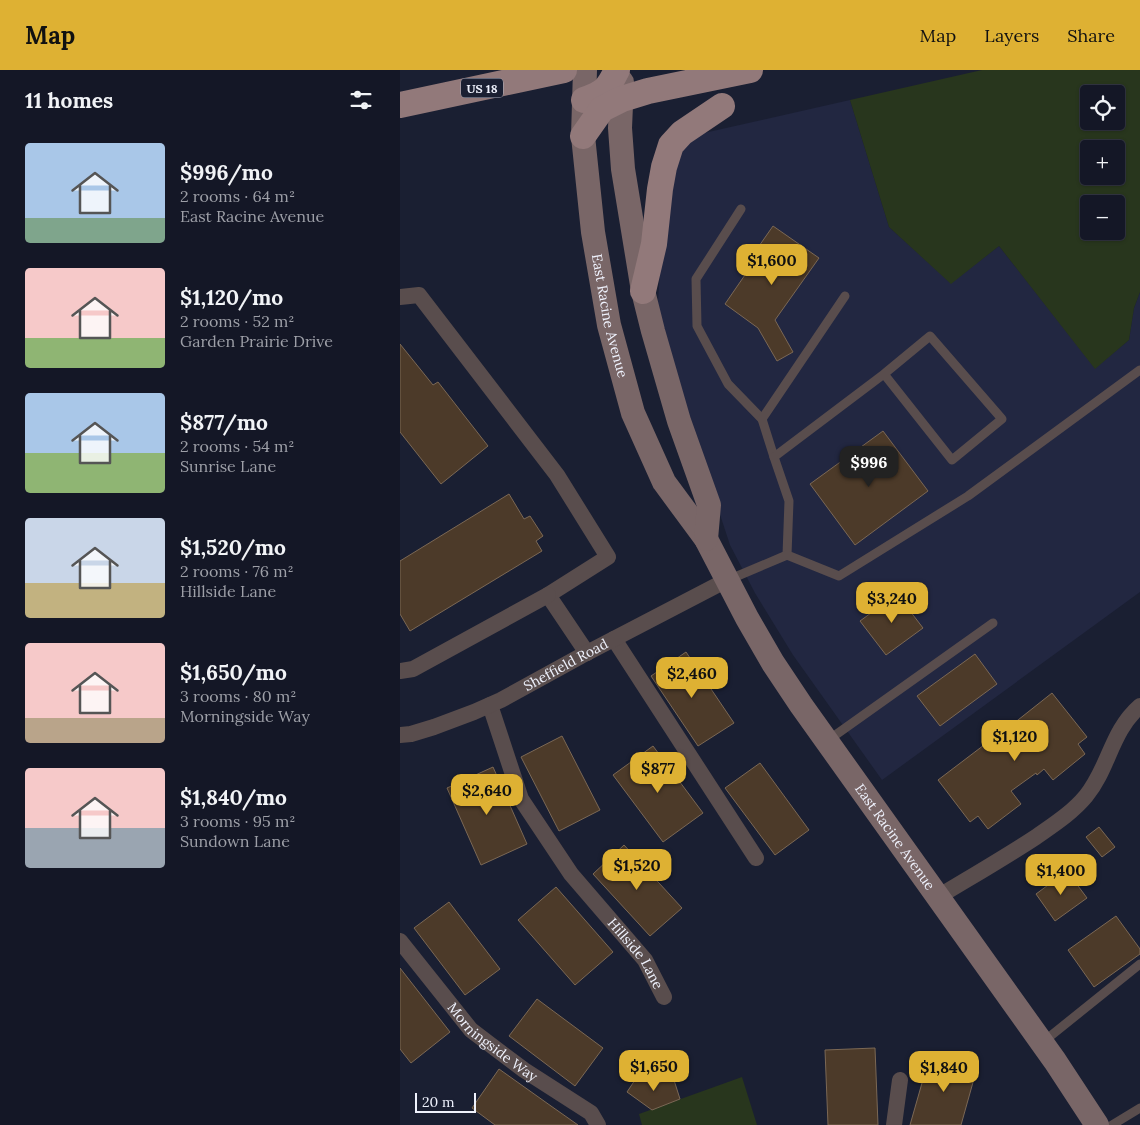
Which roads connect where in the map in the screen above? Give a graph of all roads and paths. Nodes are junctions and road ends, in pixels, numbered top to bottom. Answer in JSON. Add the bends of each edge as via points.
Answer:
{"nodes":[{"id":1,"x":518,"y":70,"type":"edge"},
{"id":2,"x":564,"y":70,"type":"edge"},
{"id":3,"x":585,"y":70,"type":"edge"},
{"id":4,"x":617,"y":70,"type":"edge"},
{"id":5,"x":623,"y":70,"type":"edge"},
{"id":6,"x":750,"y":70,"type":"edge"},
{"id":7,"x":491,"y":86,"type":"junction"},
{"id":8,"x":622,"y":99,"type":"junction"},
{"id":9,"x":584,"y":100,"type":"junction"},
{"id":10,"x":400,"y":105,"type":"edge"},
{"id":11,"x":722,"y":106,"type":"dead end"},
{"id":12,"x":583,"y":136,"type":"junction"},
{"id":13,"x":741,"y":209,"type":"dead end"},
{"id":14,"x":643,"y":291,"type":"junction"},
{"id":15,"x":846,"y":296,"type":"dead end"},
{"id":16,"x":400,"y":297,"type":"edge"},
{"id":17,"x":1140,"y":370,"type":"edge"},
{"id":18,"x":884,"y":374,"type":"junction"},
{"id":19,"x":762,"y":419,"type":"junction"},
{"id":20,"x":774,"y":457,"type":"junction"},
{"id":21,"x":706,"y":539,"type":"junction"},
{"id":22,"x":787,"y":556,"type":"junction"},
{"id":23,"x":727,"y":580,"type":"junction"},
{"id":24,"x":548,"y":596,"type":"junction"},
{"id":25,"x":993,"y":623,"type":"dead end"},
{"id":26,"x":614,"y":639,"type":"junction"},
{"id":27,"x":587,"y":653,"type":"junction"},
{"id":28,"x":400,"y":671,"type":"edge"},
{"id":29,"x":490,"y":705,"type":"junction"},
{"id":30,"x":1140,"y":706,"type":"edge"},
{"id":31,"x":400,"y":735,"type":"edge"},
{"id":32,"x":827,"y":741,"type":"junction"},
{"id":33,"x":756,"y":858,"type":"dead end"},
{"id":34,"x":938,"y":897,"type":"junction"},
{"id":35,"x":400,"y":941,"type":"edge"},
{"id":36,"x":1140,"y":964,"type":"edge"},
{"id":37,"x":664,"y":997,"type":"dead end"},
{"id":38,"x":1043,"y":1043,"type":"junction"},
{"id":39,"x":900,"y":1080,"type":"dead end"},
{"id":40,"x":1140,"y":1108,"type":"edge"},
{"id":41,"x":598,"y":1125,"type":"edge"},
{"id":42,"x":894,"y":1125,"type":"edge"},
{"id":43,"x":1097,"y":1125,"type":"edge"},
{"id":44,"x":1112,"y":1125,"type":"edge"}],
"edges":[{"from":1,"to":7,"type":"main road"},
{"from":2,"to":7,"type":"main road","number":"US 18"},
{"from":3,"to":9,"type":"main road","name":"East Racine Avenue"},
{"from":4,"to":9,"type":"main road","via":[[609,86],[599,95]]},
{"from":5,"to":8,"type":"main road"},
{"from":6,"to":8,"type":"main road"},
{"from":7,"to":10,"type":"main road","number":"US 18"},
{"from":8,"to":12,"type":"main road","via":[[602,110]]},
{"from":8,"to":14,"type":"main road","via":[[623,169]]},
{"from":9,"to":12,"type":"main road","name":"East Racine Avenue"},
{"from":11,"to":14,"type":"main road","via":[[682,133],[671,145],[664,167],[654,244]]},
{"from":12,"to":21,"type":"main road","name":"East Racine Avenue","via":[[593,232],[609,325],[633,413],[664,482]]},
{"from":13,"to":19,"type":"lane","via":[[696,279],[697,326],[728,384]]},
{"from":14,"to":21,"type":"main road","via":[[679,421],[709,505]]},
{"from":15,"to":19,"type":"lane"},
{"from":16,"to":24,"type":"street","via":[[419,295],[557,475],[608,557]]},
{"from":17,"to":22,"type":"lane","via":[[968,496],[839,576]]},
{"from":18,"to":18,"type":"lane","via":[[952,460],[1002,419],[930,336]]},
{"from":18,"to":20,"type":"lane"},
{"from":19,"to":20,"type":"lane"},
{"from":20,"to":22,"type":"lane","via":[[789,501]]},
{"from":21,"to":23,"type":"main road","name":"East Racine Avenue"},
{"from":22,"to":23,"type":"lane"},
{"from":23,"to":26,"type":"street","name":"Sheffield Road"},
{"from":23,"to":32,"type":"main road","name":"East Racine Avenue","via":[[773,663]]},
{"from":24,"to":27,"type":"street"},
{"from":24,"to":28,"type":"street","via":[[412,670]]},
{"from":25,"to":32,"type":"lane"},
{"from":26,"to":27,"type":"street","name":"Sheffield Road"},
{"from":26,"to":33,"type":"street"},
{"from":27,"to":29,"type":"street","name":"Sheffield Road"},
{"from":29,"to":31,"type":"street","name":"Sheffield Road","via":[[434,727]]},
{"from":29,"to":37,"type":"street","name":"Hillside Lane","via":[[521,799],[571,874],[645,960]]},
{"from":30,"to":34,"type":"street","via":[[1130,714],[1114,739],[1100,775],[1085,797],[1063,818]]},
{"from":32,"to":34,"type":"main road","name":"East Racine Avenue"},
{"from":34,"to":38,"type":"main road","name":"East Racine Avenue"},
{"from":35,"to":41,"type":"street","name":"Morningside Way","via":[[471,1030],[524,1070],[591,1113]]},
{"from":36,"to":38,"type":"lane"},
{"from":38,"to":43,"type":"main road","name":"East Racine Avenue"},
{"from":39,"to":42,"type":"street"},
{"from":40,"to":44,"type":"lane"}]}
